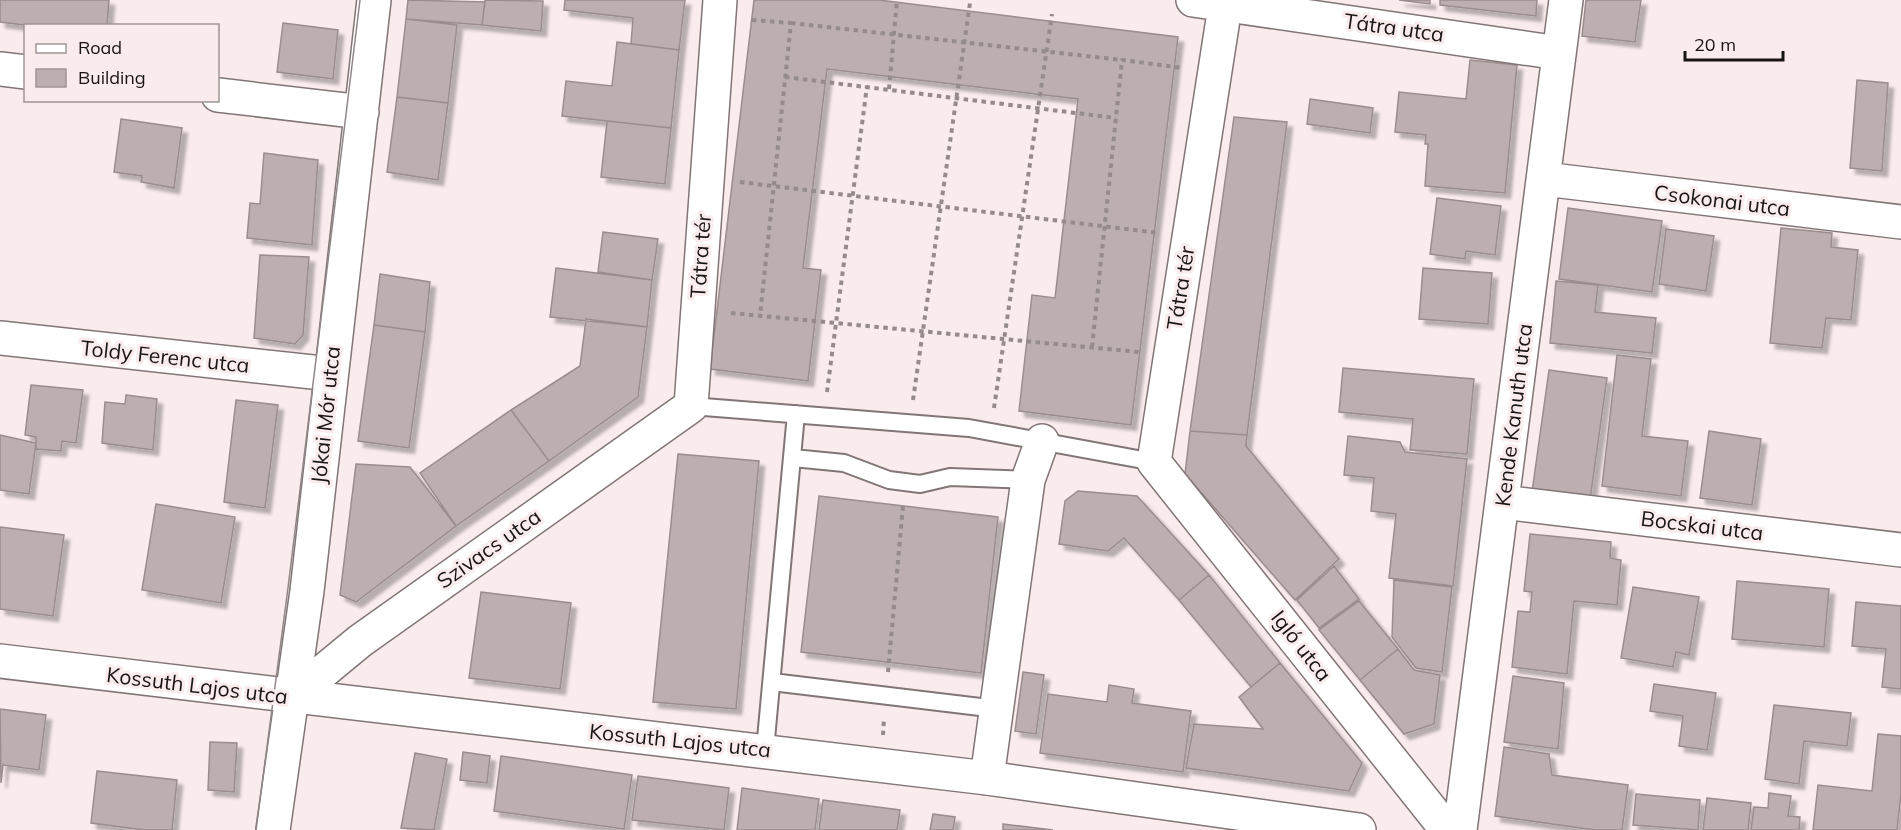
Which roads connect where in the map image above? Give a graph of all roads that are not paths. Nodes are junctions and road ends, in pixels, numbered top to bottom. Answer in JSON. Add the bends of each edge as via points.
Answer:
{"nodes":[{"id":1,"x":374,"y":0,"type":"edge"},
{"id":2,"x":1193,"y":0,"type":"edge"},
{"id":3,"x":1566,"y":0,"type":"edge"},
{"id":4,"x":1222,"y":1,"type":"edge"},
{"id":5,"x":719,"y":9,"type":"edge"},
{"id":6,"x":1559,"y":52,"type":"junction"},
{"id":7,"x":0,"y":69,"type":"edge"},
{"id":8,"x":24,"y":72,"type":"edge"},
{"id":9,"x":219,"y":95,"type":"edge"},
{"id":10,"x":362,"y":112,"type":"junction"},
{"id":11,"x":1544,"y":179,"type":"junction"},
{"id":12,"x":1901,"y":222,"type":"edge"},
{"id":13,"x":0,"y":338,"type":"edge"},
{"id":14,"x":331,"y":374,"type":"junction"},
{"id":15,"x":691,"y":406,"type":"junction"},
{"id":16,"x":796,"y":414,"type":"junction"},
{"id":17,"x":1042,"y":441,"type":"junction"},
{"id":18,"x":794,"y":458,"type":"junction"},
{"id":19,"x":1154,"y":462,"type":"junction"},
{"id":20,"x":1028,"y":480,"type":"junction"},
{"id":21,"x":1503,"y":502,"type":"junction"},
{"id":22,"x":1901,"y":550,"type":"edge"},
{"id":23,"x":0,"y":661,"type":"edge"},
{"id":24,"x":772,"y":682,"type":"junction"},
{"id":25,"x":291,"y":698,"type":"junction"},
{"id":26,"x":997,"y":709,"type":"junction"},
{"id":27,"x":765,"y":750,"type":"junction"},
{"id":28,"x":987,"y":778,"type":"junction"},
{"id":29,"x":273,"y":830,"type":"edge"},
{"id":30,"x":1359,"y":830,"type":"edge"},
{"id":31,"x":1447,"y":830,"type":"edge"},
{"id":32,"x":1460,"y":830,"type":"edge"}],
"edges":[{"from":1,"to":10,"type":"street","name":"Jókai Mór utca"},
{"from":2,"to":4,"type":"street","name":"Tátra utca"},
{"from":3,"to":6,"type":"street","name":"Kende Kanuth utca"},
{"from":4,"to":6,"type":"street","name":"Tátra utca"},
{"from":4,"to":19,"type":"street","name":"Tátra tér"},
{"from":5,"to":15,"type":"street","name":"Tátra tér"},
{"from":6,"to":11,"type":"street","name":"Kende Kanuth utca"},
{"from":7,"to":8,"type":"street"},
{"from":9,"to":10,"type":"street"},
{"from":10,"to":14,"type":"street","name":"Jókai Mór utca"},
{"from":11,"to":12,"type":"street","name":"Csokonai utca"},
{"from":11,"to":21,"type":"street","name":"Kende Kanuth utca"},
{"from":13,"to":14,"type":"street","name":"Toldy Ferenc utca"},
{"from":14,"to":25,"type":"street","name":"Jókai Mór utca"},
{"from":15,"to":16,"type":"lane"},
{"from":15,"to":25,"type":"street","name":"Szivacs utca","via":[[360,641]]},
{"from":16,"to":17,"type":"lane","via":[[969,428]]},
{"from":16,"to":18,"type":"lane"},
{"from":17,"to":19,"type":"lane"},
{"from":17,"to":20,"type":"street"},
{"from":18,"to":20,"type":"lane","via":[[844,464],[889,480],[920,484],[950,477]]},
{"from":18,"to":24,"type":"lane"},
{"from":19,"to":31,"type":"street","name":"Igló utca"},
{"from":20,"to":26,"type":"street"},
{"from":21,"to":22,"type":"street","name":"Bocskai utca"},
{"from":21,"to":32,"type":"street","name":"Kende Kanuth utca"},
{"from":23,"to":25,"type":"street","name":"Kossuth Lajos utca"},
{"from":24,"to":26,"type":"lane"},
{"from":24,"to":27,"type":"lane"},
{"from":25,"to":27,"type":"street","name":"Kossuth Lajos utca"},
{"from":25,"to":29,"type":"street","name":"Jókai Mór utca"},
{"from":26,"to":28,"type":"street"},
{"from":27,"to":28,"type":"street","name":"Kossuth Lajos utca"},
{"from":28,"to":30,"type":"street","name":"Kossuth Lajos utca"}]}
